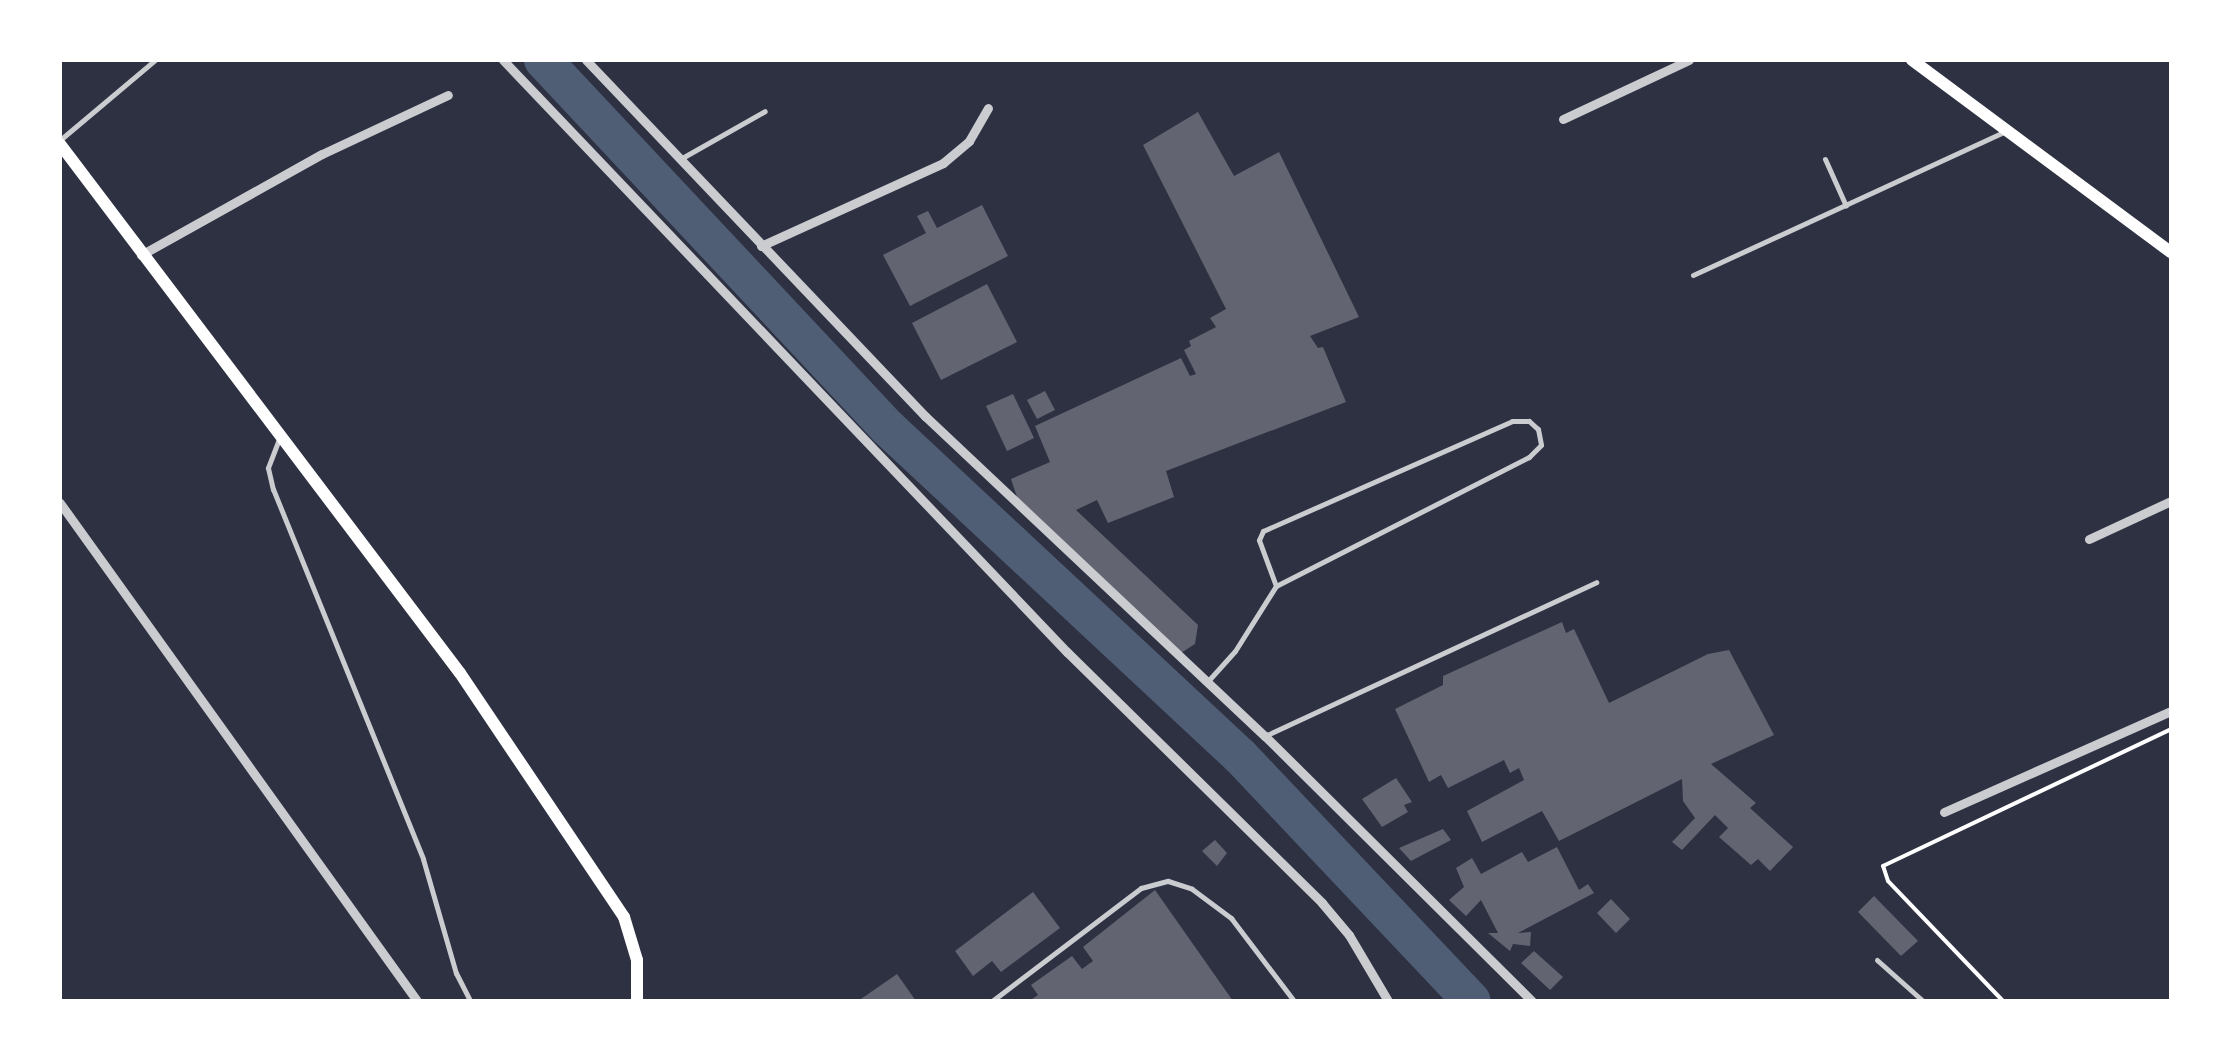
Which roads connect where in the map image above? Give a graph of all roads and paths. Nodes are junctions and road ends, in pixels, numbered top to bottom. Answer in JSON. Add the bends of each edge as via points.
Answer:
{"nodes":[{"id":1,"x":155,"y":60,"type":"edge"},
{"id":2,"x":503,"y":60,"type":"edge"},
{"id":3,"x":586,"y":60,"type":"edge"},
{"id":4,"x":1689,"y":60,"type":"edge"},
{"id":5,"x":1912,"y":60,"type":"edge"},
{"id":6,"x":448,"y":95,"type":"dead end"},
{"id":7,"x":988,"y":108,"type":"dead end"},
{"id":8,"x":765,"y":111,"type":"dead end"},
{"id":9,"x":1563,"y":119,"type":"dead end"},
{"id":10,"x":2007,"y":131,"type":"junction"},
{"id":11,"x":60,"y":142,"type":"edge"},
{"id":12,"x":679,"y":159,"type":"junction"},
{"id":13,"x":1826,"y":159,"type":"dead end"},
{"id":14,"x":1846,"y":206,"type":"junction"},
{"id":15,"x":761,"y":246,"type":"junction"},
{"id":16,"x":2169,"y":247,"type":"edge"},
{"id":17,"x":140,"y":255,"type":"junction"},
{"id":18,"x":1693,"y":275,"type":"dead end"},
{"id":19,"x":279,"y":438,"type":"junction"},
{"id":20,"x":2171,"y":501,"type":"edge"},
{"id":21,"x":60,"y":503,"type":"edge"},
{"id":22,"x":2089,"y":539,"type":"dead end"},
{"id":23,"x":1596,"y":582,"type":"dead end"},
{"id":24,"x":1276,"y":586,"type":"junction"},
{"id":25,"x":1206,"y":683,"type":"junction"},
{"id":26,"x":2171,"y":711,"type":"edge"},
{"id":27,"x":2171,"y":729,"type":"edge"},
{"id":28,"x":1264,"y":736,"type":"junction"},
{"id":29,"x":1944,"y":812,"type":"dead end"},
{"id":30,"x":1877,"y":960,"type":"dead end"},
{"id":31,"x":417,"y":1001,"type":"edge"},
{"id":32,"x":470,"y":1001,"type":"edge"},
{"id":33,"x":638,"y":1001,"type":"edge"},
{"id":34,"x":992,"y":1001,"type":"edge"},
{"id":35,"x":1294,"y":1001,"type":"edge"},
{"id":36,"x":1388,"y":1001,"type":"edge"},
{"id":37,"x":1532,"y":1001,"type":"edge"},
{"id":38,"x":1923,"y":1001,"type":"edge"},
{"id":39,"x":2003,"y":1001,"type":"edge"}],
"edges":[{"from":1,"to":11,"type":"lane"},
{"from":2,"to":36,"type":"street","via":[[1068,652],[1322,904]]},
{"from":3,"to":12,"type":"street"},
{"from":4,"to":9,"type":"street"},
{"from":5,"to":10,"type":"main road"},
{"from":6,"to":17,"type":"street","via":[[322,154]]},
{"from":7,"to":15,"type":"street","via":[[969,140],[943,163]]},
{"from":8,"to":12,"type":"lane"},
{"from":10,"to":14,"type":"lane"},
{"from":10,"to":16,"type":"main road"},
{"from":11,"to":17,"type":"main road"},
{"from":12,"to":15,"type":"street"},
{"from":13,"to":14,"type":"lane"},
{"from":14,"to":18,"type":"lane"},
{"from":15,"to":25,"type":"street","via":[[926,416]]},
{"from":17,"to":19,"type":"main road"},
{"from":19,"to":32,"type":"lane","via":[[269,460],[273,489],[422,859],[444,940]]},
{"from":19,"to":33,"type":"main road","via":[[460,673],[624,917],[637,960]]},
{"from":20,"to":22,"type":"street"},
{"from":21,"to":31,"type":"street"},
{"from":23,"to":28,"type":"lane"},
{"from":24,"to":24,"type":"lane","via":[[1258,540],[1263,531],[1512,422],[1530,420],[1538,430],[1541,445],[1529,457]]},
{"from":24,"to":25,"type":"lane","via":[[1235,652]]},
{"from":25,"to":28,"type":"street"},
{"from":26,"to":29,"type":"street"},
{"from":27,"to":39,"type":"path","via":[[1883,866],[1888,881]]},
{"from":28,"to":37,"type":"street"},
{"from":30,"to":38,"type":"lane"},
{"from":34,"to":35,"type":"lane","via":[[1141,888],[1168,881],[1192,889],[1231,918]]}]}
